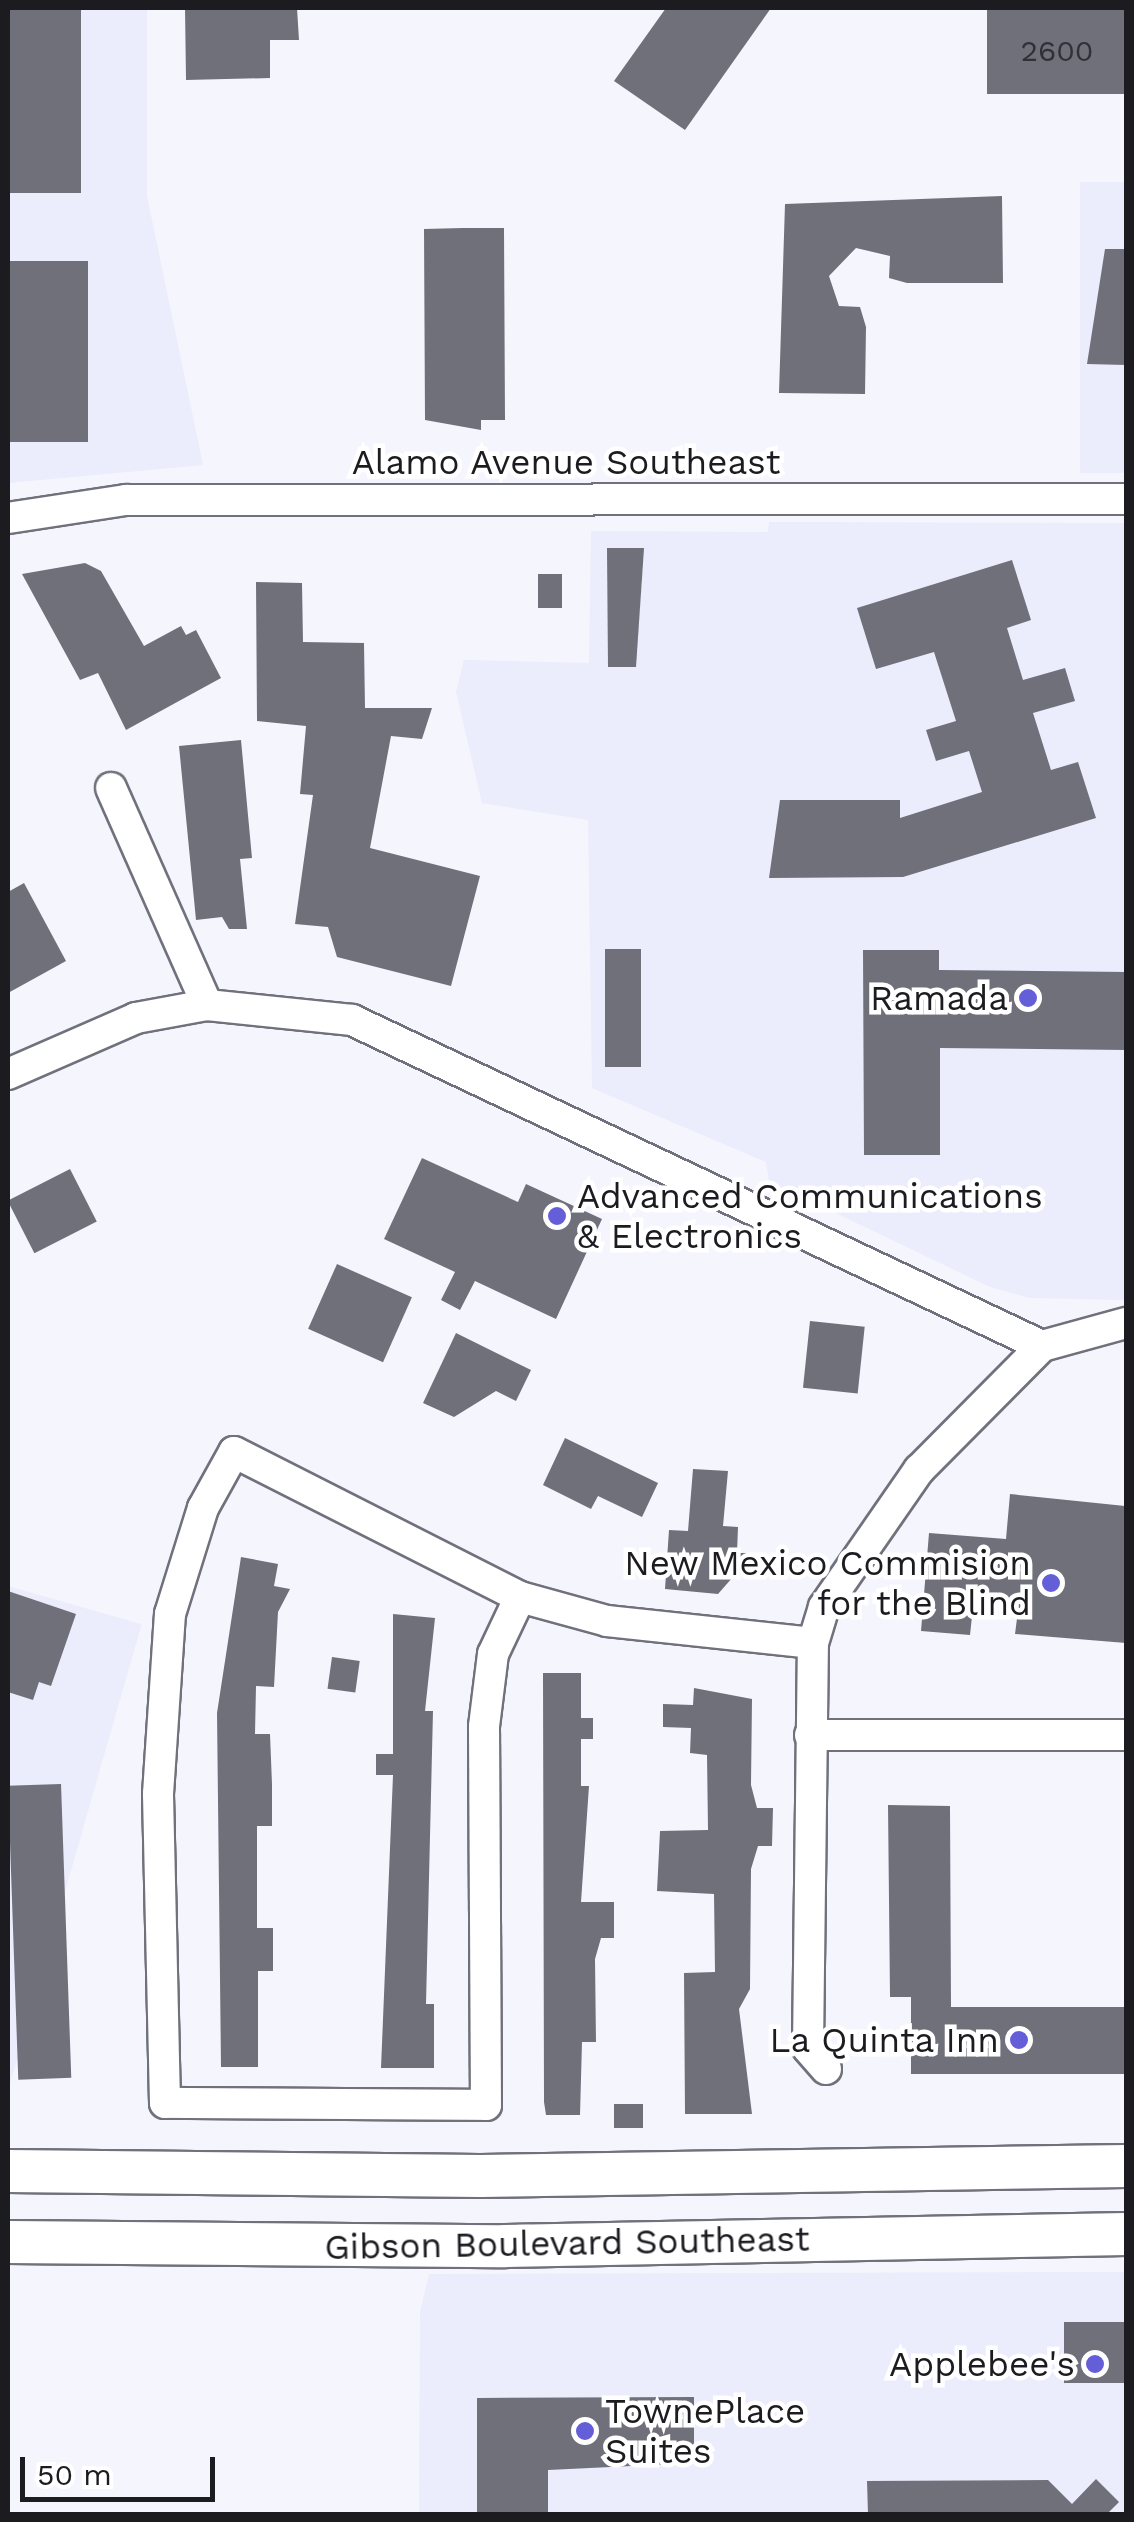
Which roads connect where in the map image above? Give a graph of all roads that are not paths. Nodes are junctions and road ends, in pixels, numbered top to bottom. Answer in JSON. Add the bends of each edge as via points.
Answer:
{"nodes":[{"id":1,"x":1126,"y":500,"type":"edge"},
{"id":2,"x":8,"y":518,"type":"edge"},
{"id":3,"x":110,"y":788,"type":"dead end"},
{"id":4,"x":207,"y":1006,"type":"junction"},
{"id":5,"x":8,"y":1074,"type":"edge"},
{"id":6,"x":1126,"y":1323,"type":"edge"},
{"id":7,"x":1042,"y":1346,"type":"junction"},
{"id":8,"x":520,"y":1597,"type":"junction"},
{"id":9,"x":812,"y":1643,"type":"junction"},
{"id":10,"x":810,"y":1735,"type":"junction"},
{"id":11,"x":1126,"y":1735,"type":"edge"},
{"id":12,"x":826,"y":2069,"type":"dead end"},
{"id":13,"x":1126,"y":2166,"type":"edge"},
{"id":14,"x":8,"y":2171,"type":"edge"},
{"id":15,"x":1126,"y":2234,"type":"edge"},
{"id":16,"x":8,"y":2242,"type":"edge"}],
"edges":[{"from":1,"to":2,"type":"street","name":"Alamo Avenue Southeast","via":[[126,500]]},
{"from":3,"to":4,"type":"street"},
{"from":4,"to":5,"type":"street","via":[[136,1018]]},
{"from":4,"to":7,"type":"street","via":[[315,1012],[431,1052]]},
{"from":6,"to":7,"type":"street"},
{"from":7,"to":9,"type":"street","via":[[919,1470],[857,1553]]},
{"from":8,"to":8,"type":"street","via":[[494,1654],[484,1726],[486,2105],[165,2103],[158,1794],[170,1614],[202,1508],[234,1452]]},
{"from":8,"to":9,"type":"street","via":[[607,1622]]},
{"from":9,"to":10,"type":"street"},
{"from":10,"to":11,"type":"street"},
{"from":10,"to":12,"type":"street","via":[[808,2048]]},
{"from":13,"to":14,"type":"main road","name":"Gibson Boulevard Southeast","via":[[480,2176]]},
{"from":15,"to":16,"type":"main road","name":"Gibson Boulevard Southeast","via":[[505,2246]]}]}
